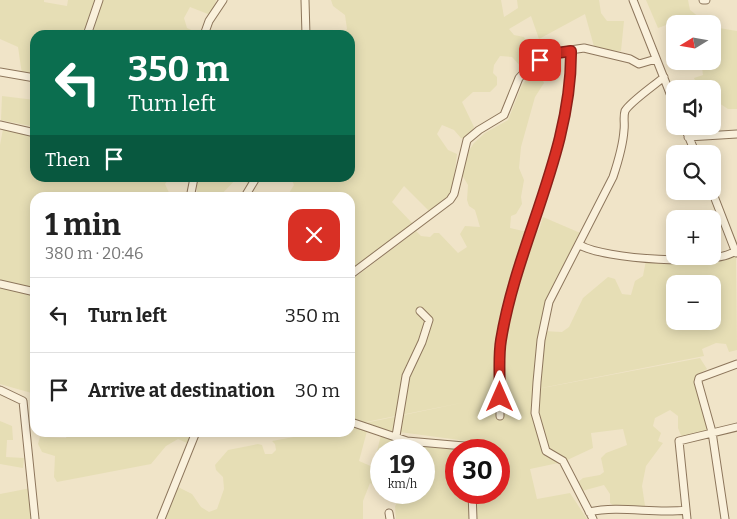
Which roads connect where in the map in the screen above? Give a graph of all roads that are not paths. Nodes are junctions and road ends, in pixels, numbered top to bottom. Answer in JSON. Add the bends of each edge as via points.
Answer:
{"nodes":[{"id":1,"x":98,"y":0,"type":"edge"},
{"id":2,"x":223,"y":0,"type":"edge"},
{"id":3,"x":305,"y":0,"type":"edge"},
{"id":4,"x":633,"y":0,"type":"edge"},
{"id":5,"x":89,"y":30,"type":"edge"},
{"id":6,"x":205,"y":30,"type":"edge"},
{"id":7,"x":306,"y":30,"type":"edge"},
{"id":8,"x":571,"y":51,"type":"junction"},
{"id":9,"x":656,"y":59,"type":"junction"},
{"id":10,"x":0,"y":72,"type":"edge"},
{"id":11,"x":30,"y":77,"type":"edge"},
{"id":12,"x":664,"y":77,"type":"junction"},
{"id":13,"x":666,"y":82,"type":"edge"},
{"id":14,"x":0,"y":125,"type":"edge"},
{"id":15,"x":30,"y":132,"type":"edge"},
{"id":16,"x":737,"y":134,"type":"edge"},
{"id":17,"x":688,"y":137,"type":"joint"},
{"id":18,"x":692,"y":145,"type":"edge"},
{"id":19,"x":715,"y":200,"type":"edge"},
{"id":20,"x":580,"y":245,"type":"junction"},
{"id":21,"x":736,"y":253,"type":"edge"},
{"id":22,"x":355,"y":271,"type":"edge"},
{"id":23,"x":0,"y":284,"type":"edge"},
{"id":24,"x":30,"y":291,"type":"edge"},
{"id":25,"x":420,"y":311,"type":"dead end"},
{"id":26,"x":737,"y":364,"type":"edge"},
{"id":27,"x":0,"y":390,"type":"edge"},
{"id":28,"x":500,"y":416,"type":"dead end"},
{"id":29,"x":355,"y":423,"type":"edge"},
{"id":30,"x":737,"y":427,"type":"edge"},
{"id":31,"x":712,"y":432,"type":"junction"},
{"id":32,"x":396,"y":436,"type":"junction"},
{"id":33,"x":194,"y":437,"type":"edge"},
{"id":34,"x":445,"y":445,"type":"edge"},
{"id":35,"x":472,"y":504,"type":"edge"},
{"id":36,"x":686,"y":510,"type":"junction"},
{"id":37,"x":589,"y":512,"type":"junction"},
{"id":38,"x":35,"y":519,"type":"edge"},
{"id":39,"x":161,"y":519,"type":"edge"},
{"id":40,"x":473,"y":519,"type":"edge"},
{"id":41,"x":593,"y":519,"type":"edge"},
{"id":42,"x":687,"y":519,"type":"edge"},
{"id":43,"x":725,"y":519,"type":"edge"}],
"edges":[{"from":1,"to":5,"type":"street"},
{"from":2,"to":6,"type":"street"},
{"from":3,"to":7,"type":"street"},
{"from":4,"to":9,"type":"street"},
{"from":8,"to":9,"type":"street","via":[[584,48],[639,64]]},
{"from":8,"to":22,"type":"street","via":[[550,54],[532,64],[519,78],[504,116],[467,140],[450,200]]},
{"from":8,"to":28,"type":"street","via":[[564,125],[510,295],[500,342]]},
{"from":9,"to":12,"type":"street"},
{"from":10,"to":11,"type":"street"},
{"from":12,"to":13,"type":"street"},
{"from":12,"to":20,"type":"street","via":[[629,105],[624,113],[620,157]]},
{"from":14,"to":15,"type":"street"},
{"from":16,"to":17,"type":"street"},
{"from":17,"to":18,"type":"street"},
{"from":19,"to":21,"type":"street"},
{"from":20,"to":21,"type":"street","via":[[589,250],[646,259],[712,259]]},
{"from":20,"to":37,"type":"street","via":[[549,302],[540,340],[536,413],[546,451],[563,461]]},
{"from":23,"to":24,"type":"street"},
{"from":25,"to":32,"type":"street","via":[[429,320],[406,376]]},
{"from":26,"to":31,"type":"street","via":[[699,378]]},
{"from":27,"to":38,"type":"street","via":[[23,401]]},
{"from":29,"to":32,"type":"street"},
{"from":30,"to":31,"type":"street"},
{"from":31,"to":36,"type":"street","via":[[679,441]]},
{"from":31,"to":43,"type":"street"},
{"from":32,"to":34,"type":"street","via":[[411,442]]},
{"from":33,"to":39,"type":"street"},
{"from":35,"to":40,"type":"street"},
{"from":36,"to":37,"type":"street","via":[[605,508]]},
{"from":36,"to":42,"type":"street"},
{"from":37,"to":41,"type":"street"}]}
